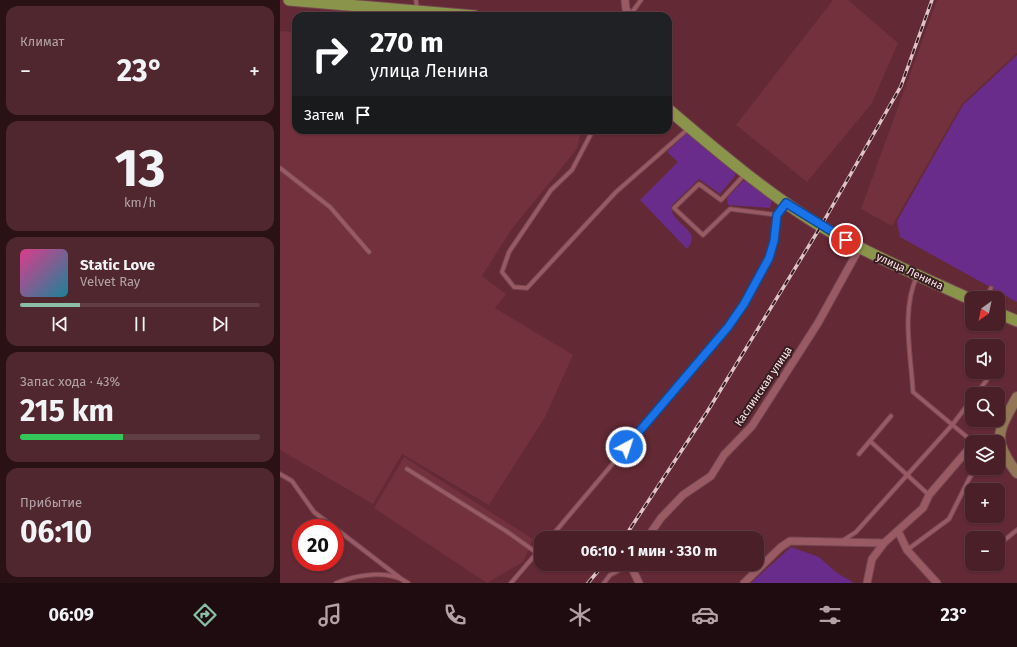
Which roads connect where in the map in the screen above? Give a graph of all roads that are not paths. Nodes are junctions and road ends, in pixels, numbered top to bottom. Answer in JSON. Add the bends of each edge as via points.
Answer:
{"nodes":[{"id":1,"x":289,"y":0,"type":"edge"},
{"id":2,"x":625,"y":0,"type":"edge"},
{"id":3,"x":641,"y":0,"type":"edge"},
{"id":4,"x":416,"y":5,"type":"edge"},
{"id":5,"x":454,"y":12,"type":"edge"},
{"id":6,"x":628,"y":12,"type":"edge"},
{"id":7,"x":633,"y":12,"type":"edge"},
{"id":8,"x":672,"y":113,"type":"edge"},
{"id":9,"x":689,"y":128,"type":"junction"},
{"id":10,"x":591,"y":134,"type":"edge"},
{"id":11,"x":280,"y":168,"type":"edge"},
{"id":12,"x":745,"y":173,"type":"junction"},
{"id":13,"x":786,"y":203,"type":"junction"},
{"id":14,"x":777,"y":215,"type":"junction"},
{"id":15,"x":860,"y":247,"type":"junction"},
{"id":16,"x":369,"y":252,"type":"dead end"},
{"id":17,"x":918,"y":275,"type":"junction"},
{"id":18,"x":991,"y":288,"type":"dead end"},
{"id":19,"x":990,"y":291,"type":"edge"},
{"id":20,"x":965,"y":297,"type":"edge"},
{"id":21,"x":1005,"y":316,"type":"edge"},
{"id":22,"x":1017,"y":322,"type":"edge"},
{"id":23,"x":988,"y":379,"type":"edge"},
{"id":24,"x":981,"y":387,"type":"edge"},
{"id":25,"x":1017,"y":397,"type":"edge"},
{"id":26,"x":965,"y":408,"type":"edge"},
{"id":27,"x":891,"y":416,"type":"dead end"},
{"id":28,"x":953,"y":424,"type":"junction"},
{"id":29,"x":1000,"y":435,"type":"edge"},
{"id":30,"x":965,"y":436,"type":"edge"},
{"id":31,"x":870,"y":441,"type":"junction"},
{"id":32,"x":965,"y":451,"type":"edge"},
{"id":33,"x":859,"y":454,"type":"dead end"},
{"id":34,"x":1005,"y":455,"type":"edge"},
{"id":35,"x":407,"y":469,"type":"dead end"},
{"id":36,"x":1017,"y":473,"type":"edge"},
{"id":37,"x":280,"y":474,"type":"edge"},
{"id":38,"x":908,"y":474,"type":"junction"},
{"id":39,"x":972,"y":475,"type":"edge"},
{"id":40,"x":929,"y":495,"type":"junction"},
{"id":41,"x":898,"y":530,"type":"junction"},
{"id":42,"x":1017,"y":530,"type":"edge"},
{"id":43,"x":556,"y":531,"type":"edge"},
{"id":44,"x":652,"y":531,"type":"edge"},
{"id":45,"x":1005,"y":540,"type":"edge"},
{"id":46,"x":839,"y":542,"type":"junction"},
{"id":47,"x":884,"y":543,"type":"junction"},
{"id":48,"x":907,"y":550,"type":"junction"},
{"id":49,"x":534,"y":551,"type":"edge"},
{"id":50,"x":534,"y":556,"type":"edge"},
{"id":51,"x":618,"y":571,"type":"edge"},
{"id":52,"x":632,"y":571,"type":"edge"},
{"id":53,"x":406,"y":582,"type":"edge"},
{"id":54,"x":336,"y":583,"type":"edge"},
{"id":55,"x":511,"y":583,"type":"edge"},
{"id":56,"x":604,"y":583,"type":"edge"},
{"id":57,"x":639,"y":583,"type":"edge"},
{"id":58,"x":744,"y":583,"type":"edge"},
{"id":59,"x":867,"y":583,"type":"edge"},
{"id":60,"x":937,"y":583,"type":"edge"}],
"edges":[{"from":1,"to":4,"type":"main road"},
{"from":2,"to":6,"type":"street"},
{"from":3,"to":7,"type":"lane"},
{"from":4,"to":5,"type":"main road"},
{"from":8,"to":9,"type":"main road","name":"улица Ленина"},
{"from":9,"to":10,"type":"lane","via":[[616,192],[527,288],[514,287],[502,272],[509,252],[551,190],[572,170]]},
{"from":9,"to":12,"type":"main road","name":"улица Ленина"},
{"from":11,"to":16,"type":"lane","via":[[330,208]]},
{"from":12,"to":13,"type":"main road","name":"улица Ленина"},
{"from":12,"to":14,"type":"lane","via":[[721,200],[699,184],[674,208],[703,235],[730,209]]},
{"from":13,"to":14,"type":"lane"},
{"from":13,"to":15,"type":"main road","name":"улица Ленина"},
{"from":14,"to":43,"type":"lane","via":[[769,258],[754,288],[728,327]]},
{"from":15,"to":17,"type":"main road","name":"улица Ленина"},
{"from":15,"to":44,"type":"street","name":"Каслинская улица","via":[[818,323],[752,426],[724,455],[711,476],[683,495]]},
{"from":17,"to":20,"type":"main road","name":"улица Ленина"},
{"from":17,"to":28,"type":"lane","via":[[911,291],[909,323],[913,392]]},
{"from":18,"to":19,"type":"lane"},
{"from":21,"to":22,"type":"main road"},
{"from":23,"to":24,"type":"lane"},
{"from":25,"to":29,"type":"main road","via":[[1001,427]]},
{"from":26,"to":28,"type":"lane"},
{"from":27,"to":31,"type":"lane"},
{"from":28,"to":30,"type":"lane"},
{"from":28,"to":38,"type":"lane"},
{"from":31,"to":33,"type":"lane"},
{"from":31,"to":38,"type":"lane"},
{"from":32,"to":40,"type":"street"},
{"from":34,"to":36,"type":"main road"},
{"from":35,"to":49,"type":"lane"},
{"from":37,"to":53,"type":"lane","via":[[292,481],[314,512]]},
{"from":38,"to":40,"type":"lane"},
{"from":38,"to":46,"type":"lane","via":[[856,532]]},
{"from":39,"to":48,"type":"lane","via":[[950,519]]},
{"from":40,"to":41,"type":"street","via":[[923,508]]},
{"from":41,"to":47,"type":"street"},
{"from":41,"to":48,"type":"street"},
{"from":42,"to":45,"type":"lane"},
{"from":46,"to":47,"type":"street"},
{"from":46,"to":58,"type":"street","via":[[790,541]]},
{"from":47,"to":59,"type":"street","via":[[872,559]]},
{"from":48,"to":60,"type":"street"},
{"from":50,"to":55,"type":"lane"},
{"from":51,"to":56,"type":"lane","via":[[610,575]]},
{"from":52,"to":57,"type":"street"},
{"from":53,"to":54,"type":"lane","via":[[390,576],[373,575],[358,576]]}]}
